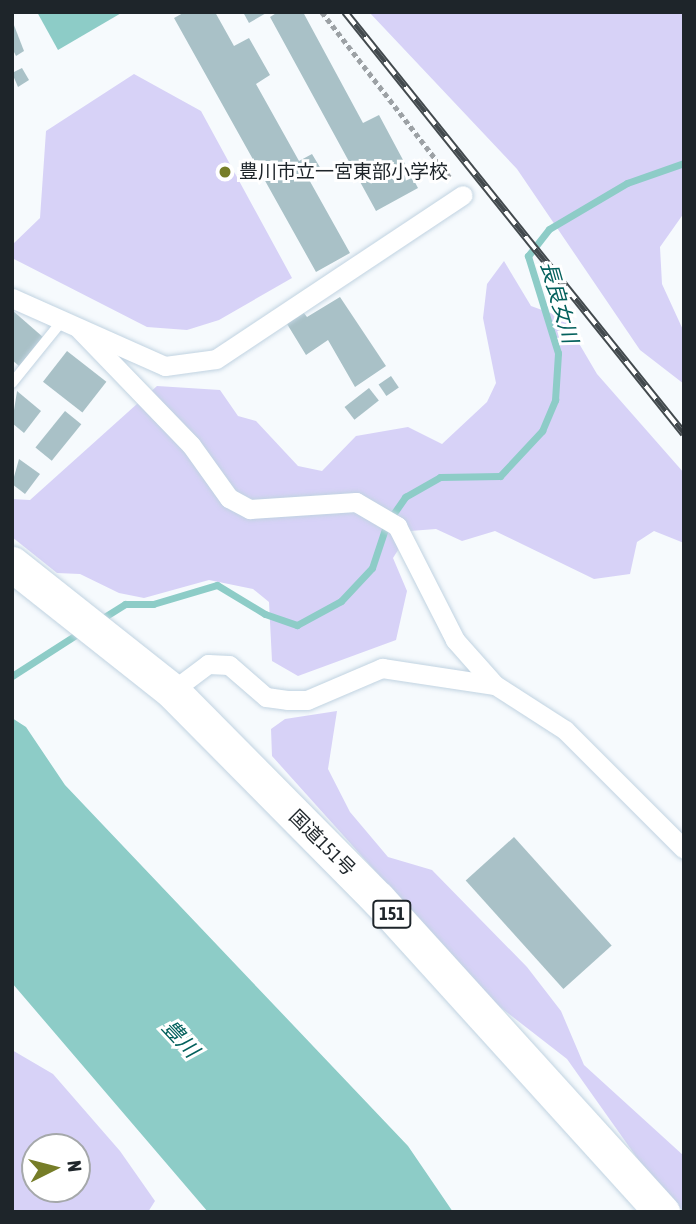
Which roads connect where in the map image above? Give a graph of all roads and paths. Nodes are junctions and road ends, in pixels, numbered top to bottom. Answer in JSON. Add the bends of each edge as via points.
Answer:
{"nodes":[{"id":1,"x":322,"y":12,"type":"edge"},
{"id":2,"x":463,"y":195,"type":"joint"},
{"id":3,"x":12,"y":298,"type":"edge"},
{"id":4,"x":71,"y":325,"type":"junction"},
{"id":5,"x":12,"y":383,"type":"edge"},
{"id":6,"x":12,"y":564,"type":"edge"},
{"id":7,"x":495,"y":685,"type":"junction"},
{"id":8,"x":172,"y":691,"type":"junction"},
{"id":9,"x":684,"y":849,"type":"edge"},
{"id":10,"x":662,"y":1212,"type":"edge"}],
"edges":[{"from":1,"to":2,"type":"path"},
{"from":2,"to":4,"type":"street","via":[[216,359],[164,366]]},
{"from":3,"to":4,"type":"street"},
{"from":4,"to":5,"type":"lane"},
{"from":4,"to":7,"type":"street","via":[[191,445],[229,498],[250,509],[356,502],[397,526],[454,640]]},
{"from":6,"to":8,"type":"highway","name":"国道151号","number":"151"},
{"from":7,"to":8,"type":"street","via":[[382,668],[307,700],[287,701],[266,697],[229,665],[208,664]]},
{"from":7,"to":9,"type":"street","via":[[565,730]]},
{"from":8,"to":10,"type":"highway","name":"国道151号","number":"151","via":[[378,899]]}]}
